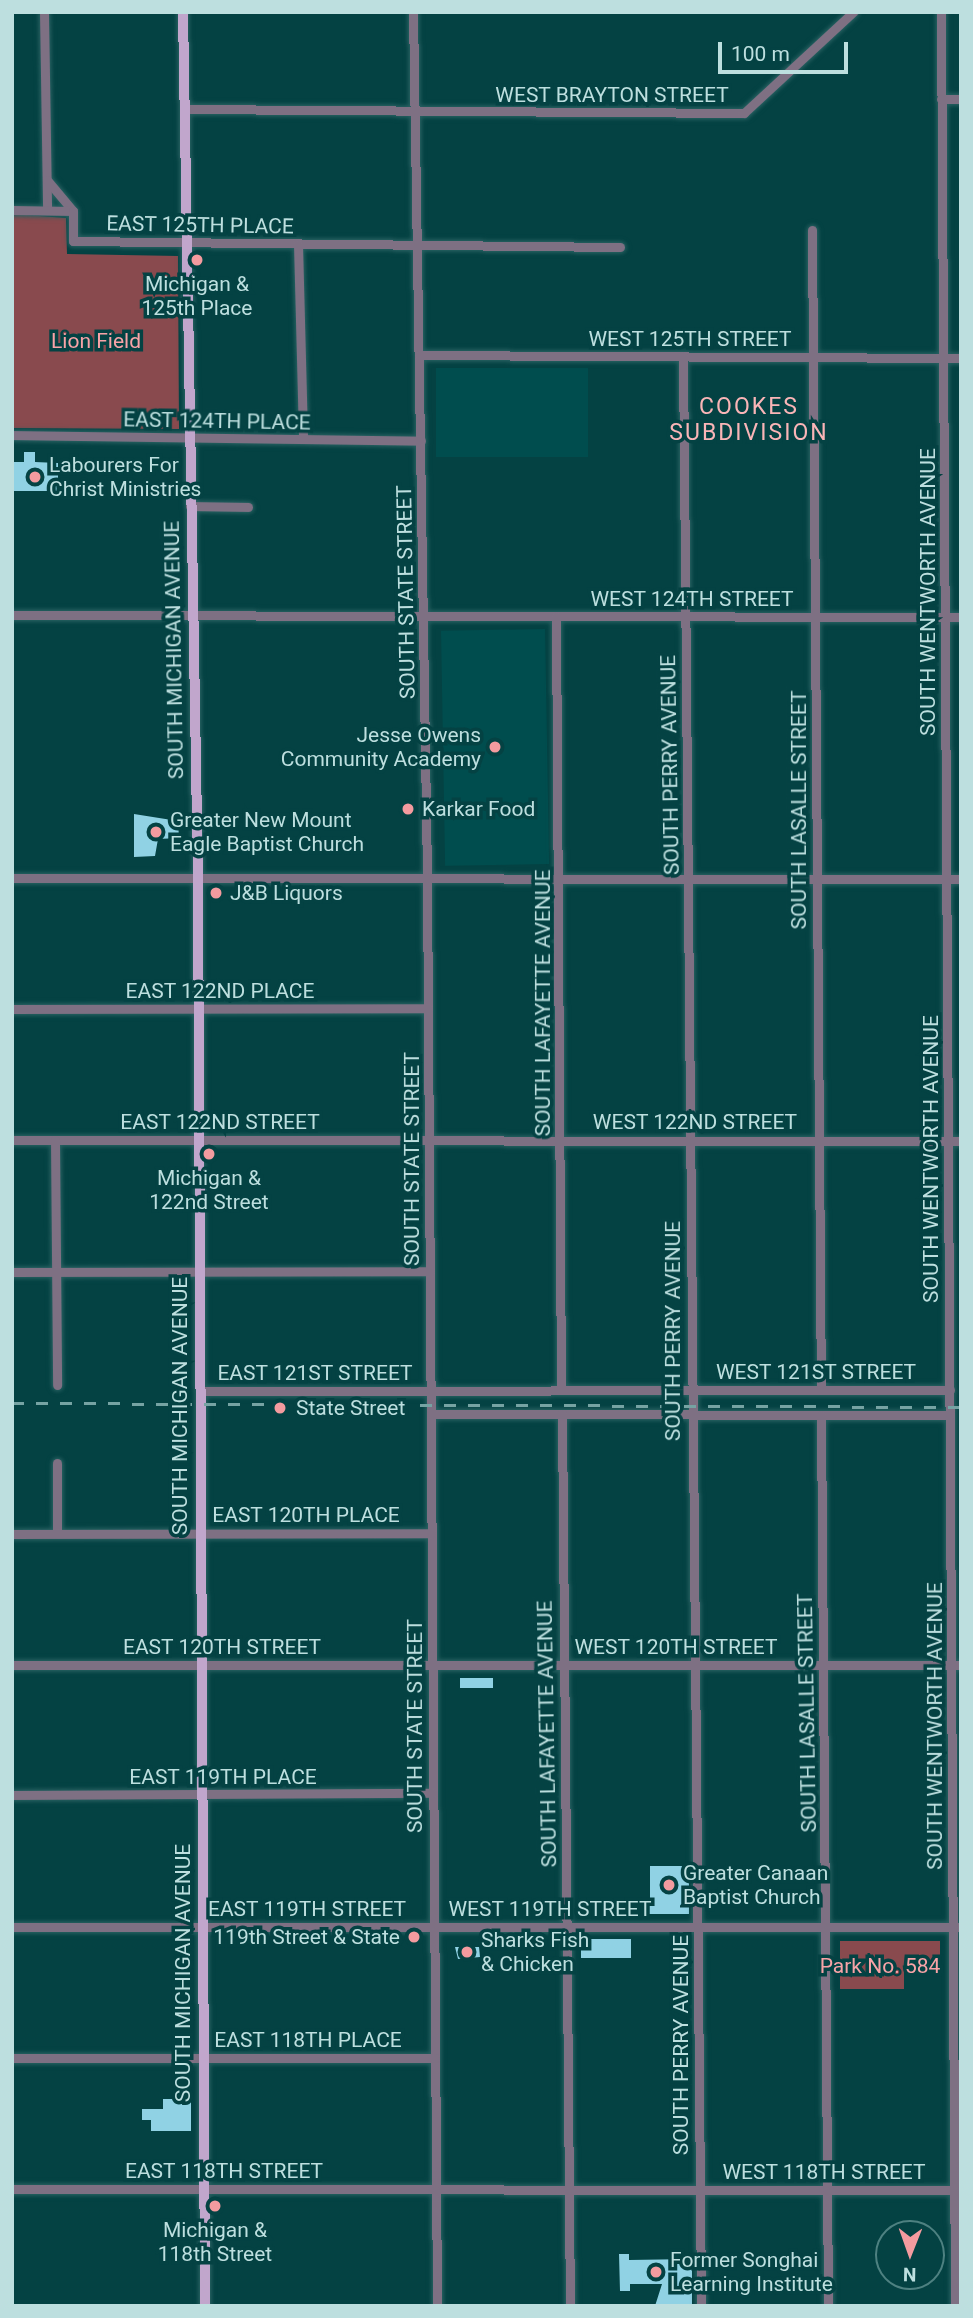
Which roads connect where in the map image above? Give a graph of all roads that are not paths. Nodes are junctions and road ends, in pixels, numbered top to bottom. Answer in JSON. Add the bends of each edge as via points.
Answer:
{"nodes":[{"id":1,"x":44,"y":12,"type":"edge"},
{"id":2,"x":183,"y":12,"type":"edge"},
{"id":3,"x":413,"y":12,"type":"edge"},
{"id":4,"x":853,"y":12,"type":"edge"},
{"id":5,"x":941,"y":12,"type":"edge"},
{"id":6,"x":942,"y":99,"type":"junction"},
{"id":7,"x":961,"y":99,"type":"edge"},
{"id":8,"x":184,"y":109,"type":"junction"},
{"id":9,"x":415,"y":111,"type":"junction"},
{"id":10,"x":47,"y":180,"type":"junction"},
{"id":11,"x":12,"y":210,"type":"edge"},
{"id":12,"x":47,"y":211,"type":"junction"},
{"id":13,"x":73,"y":211,"type":"junction"},
{"id":14,"x":812,"y":230,"type":"dead end"},
{"id":15,"x":186,"y":243,"type":"junction"},
{"id":16,"x":298,"y":244,"type":"junction"},
{"id":17,"x":417,"y":245,"type":"junction"},
{"id":18,"x":620,"y":247,"type":"dead end"},
{"id":19,"x":419,"y":355,"type":"junction"},
{"id":20,"x":683,"y":356,"type":"junction"},
{"id":21,"x":813,"y":357,"type":"junction"},
{"id":22,"x":943,"y":358,"type":"junction"},
{"id":23,"x":961,"y":358,"type":"edge"},
{"id":24,"x":12,"y":435,"type":"edge"},
{"id":25,"x":189,"y":438,"type":"junction"},
{"id":26,"x":303,"y":439,"type":"junction"},
{"id":27,"x":421,"y":441,"type":"junction"},
{"id":28,"x":191,"y":506,"type":"junction"},
{"id":29,"x":248,"y":507,"type":"dead end"},
{"id":30,"x":12,"y":615,"type":"edge"},
{"id":31,"x":193,"y":615,"type":"junction"},
{"id":32,"x":424,"y":615,"type":"junction"},
{"id":33,"x":556,"y":616,"type":"junction"},
{"id":34,"x":686,"y":616,"type":"junction"},
{"id":35,"x":815,"y":617,"type":"junction"},
{"id":36,"x":945,"y":617,"type":"junction"},
{"id":37,"x":961,"y":617,"type":"edge"},
{"id":38,"x":198,"y":876,"type":"junction"},
{"id":39,"x":427,"y":877,"type":"junction"},
{"id":40,"x":559,"y":877,"type":"junction"},
{"id":41,"x":12,"y":878,"type":"edge"},
{"id":42,"x":689,"y":878,"type":"junction"},
{"id":43,"x":817,"y":878,"type":"junction"},
{"id":44,"x":947,"y":878,"type":"junction"},
{"id":45,"x":961,"y":879,"type":"edge"},
{"id":46,"x":428,"y":1008,"type":"junction"},
{"id":47,"x":12,"y":1009,"type":"edge"},
{"id":48,"x":197,"y":1009,"type":"junction"},
{"id":49,"x":198,"y":1139,"type":"junction"},
{"id":50,"x":429,"y":1139,"type":"junction"},
{"id":51,"x":560,"y":1139,"type":"junction"},
{"id":52,"x":12,"y":1140,"type":"edge"},
{"id":53,"x":55,"y":1140,"type":"junction"},
{"id":54,"x":690,"y":1140,"type":"junction"},
{"id":55,"x":819,"y":1140,"type":"junction"},
{"id":56,"x":949,"y":1140,"type":"junction"},
{"id":57,"x":961,"y":1140,"type":"edge"},
{"id":58,"x":199,"y":1271,"type":"junction"},
{"id":59,"x":430,"y":1271,"type":"junction"},
{"id":60,"x":12,"y":1272,"type":"edge"},
{"id":61,"x":56,"y":1272,"type":"junction"},
{"id":62,"x":57,"y":1385,"type":"dead end"},
{"id":63,"x":430,"y":1390,"type":"junction"},
{"id":64,"x":561,"y":1390,"type":"junction"},
{"id":65,"x":691,"y":1390,"type":"junction"},
{"id":66,"x":821,"y":1390,"type":"junction"},
{"id":67,"x":950,"y":1390,"type":"junction"},
{"id":68,"x":200,"y":1391,"type":"junction"},
{"id":69,"x":431,"y":1414,"type":"junction"},
{"id":70,"x":562,"y":1414,"type":"junction"},
{"id":71,"x":691,"y":1414,"type":"junction"},
{"id":72,"x":821,"y":1415,"type":"junction"},
{"id":73,"x":950,"y":1415,"type":"junction"},
{"id":74,"x":57,"y":1463,"type":"dead end"},
{"id":75,"x":57,"y":1533,"type":"junction"},
{"id":76,"x":201,"y":1533,"type":"junction"},
{"id":77,"x":431,"y":1533,"type":"junction"},
{"id":78,"x":12,"y":1534,"type":"edge"},
{"id":79,"x":201,"y":1664,"type":"junction"},
{"id":80,"x":432,"y":1664,"type":"junction"},
{"id":81,"x":565,"y":1664,"type":"junction"},
{"id":82,"x":695,"y":1664,"type":"junction"},
{"id":83,"x":12,"y":1665,"type":"edge"},
{"id":84,"x":824,"y":1665,"type":"junction"},
{"id":85,"x":956,"y":1665,"type":"edge"},
{"id":86,"x":433,"y":1793,"type":"junction"},
{"id":87,"x":202,"y":1795,"type":"junction"},
{"id":88,"x":12,"y":1796,"type":"edge"},
{"id":89,"x":434,"y":1926,"type":"junction"},
{"id":90,"x":567,"y":1926,"type":"junction"},
{"id":91,"x":698,"y":1926,"type":"junction"},
{"id":92,"x":826,"y":1926,"type":"junction"},
{"id":93,"x":12,"y":1927,"type":"edge"},
{"id":94,"x":203,"y":1927,"type":"junction"},
{"id":95,"x":957,"y":1927,"type":"edge"},
{"id":96,"x":12,"y":2057,"type":"edge"},
{"id":97,"x":203,"y":2057,"type":"junction"},
{"id":98,"x":435,"y":2058,"type":"junction"},
{"id":99,"x":12,"y":2189,"type":"edge"},
{"id":100,"x":204,"y":2189,"type":"junction"},
{"id":101,"x":436,"y":2189,"type":"junction"},
{"id":102,"x":569,"y":2189,"type":"junction"},
{"id":103,"x":700,"y":2189,"type":"junction"},
{"id":104,"x":828,"y":2190,"type":"junction"},
{"id":105,"x":958,"y":2190,"type":"edge"},
{"id":106,"x":205,"y":2306,"type":"edge"},
{"id":107,"x":437,"y":2306,"type":"edge"},
{"id":108,"x":570,"y":2306,"type":"edge"},
{"id":109,"x":701,"y":2306,"type":"edge"},
{"id":110,"x":828,"y":2306,"type":"edge"},
{"id":111,"x":955,"y":2306,"type":"edge"}],
"edges":[{"from":1,"to":10,"type":"street"},
{"from":2,"to":8,"type":"main road","name":"SOUTH MICHIGAN AVENUE"},
{"from":3,"to":9,"type":"street","name":"SOUTH STATE STREET"},
{"from":4,"to":9,"type":"street","name":"WEST BRAYTON STREET","via":[[744,113]]},
{"from":5,"to":6,"type":"street","name":"SOUTH WENTWORTH AVENUE"},
{"from":6,"to":7,"type":"street"},
{"from":6,"to":22,"type":"street","name":"SOUTH WENTWORTH AVENUE"},
{"from":8,"to":9,"type":"street","name":"WEST BRAYTON STREET"},
{"from":8,"to":15,"type":"main road","name":"SOUTH MICHIGAN AVENUE"},
{"from":9,"to":17,"type":"street","name":"SOUTH STATE STREET"},
{"from":10,"to":12,"type":"street"},
{"from":10,"to":13,"type":"street"},
{"from":11,"to":12,"type":"street"},
{"from":12,"to":13,"type":"street"},
{"from":13,"to":15,"type":"street","name":"EAST 125TH PLACE","via":[[73,241]]},
{"from":14,"to":21,"type":"street","name":"SOUTH LASALLE STREET"},
{"from":15,"to":16,"type":"street","name":"EAST 125TH PLACE"},
{"from":15,"to":25,"type":"main road","name":"SOUTH MICHIGAN AVENUE"},
{"from":16,"to":17,"type":"street","name":"EAST 125TH PLACE"},
{"from":16,"to":26,"type":"street"},
{"from":17,"to":18,"type":"street","name":"EAST 125TH PLACE"},
{"from":17,"to":19,"type":"street","name":"SOUTH STATE STREET"},
{"from":19,"to":20,"type":"street","name":"WEST 125TH STREET"},
{"from":19,"to":27,"type":"street","name":"SOUTH STATE STREET"},
{"from":20,"to":21,"type":"street","name":"WEST 125TH STREET"},
{"from":20,"to":34,"type":"street","name":"SOUTH PERRY AVENUE"},
{"from":21,"to":22,"type":"street","name":"WEST 125TH STREET"},
{"from":21,"to":35,"type":"street","name":"SOUTH LASALLE STREET"},
{"from":22,"to":23,"type":"street","name":"WEST 125TH STREET"},
{"from":22,"to":36,"type":"street","name":"SOUTH WENTWORTH AVENUE"},
{"from":24,"to":25,"type":"street","name":"EAST 124TH PLACE"},
{"from":25,"to":26,"type":"street","name":"EAST 124TH PLACE"},
{"from":25,"to":28,"type":"main road","name":"SOUTH MICHIGAN AVENUE"},
{"from":26,"to":27,"type":"street","name":"EAST 124TH PLACE"},
{"from":27,"to":32,"type":"street","name":"SOUTH STATE STREET"},
{"from":28,"to":29,"type":"street","name":"SOUTH MICHIGAN AVENUE"},
{"from":28,"to":31,"type":"main road","name":"SOUTH MICHIGAN AVENUE"},
{"from":30,"to":31,"type":"street","name":"WEST 124TH STREET"},
{"from":31,"to":32,"type":"street","name":"WEST 124TH STREET"},
{"from":31,"to":38,"type":"main road","name":"SOUTH MICHIGAN AVENUE"},
{"from":32,"to":33,"type":"street","name":"WEST 124TH STREET"},
{"from":32,"to":39,"type":"street","name":"SOUTH STATE STREET"},
{"from":33,"to":34,"type":"street","name":"WEST 124TH STREET"},
{"from":33,"to":40,"type":"street","name":"SOUTH LAFAYETTE AVENUE"},
{"from":34,"to":35,"type":"street","name":"WEST 124TH STREET"},
{"from":34,"to":42,"type":"street","name":"SOUTH PERRY AVENUE"},
{"from":35,"to":36,"type":"street","name":"WEST 124TH STREET"},
{"from":35,"to":43,"type":"street","name":"SOUTH LASALLE STREET"},
{"from":36,"to":37,"type":"street","name":"WEST 124TH STREET"},
{"from":36,"to":44,"type":"street","name":"SOUTH WENTWORTH AVENUE"},
{"from":38,"to":39,"type":"street"},
{"from":38,"to":41,"type":"street"},
{"from":38,"to":48,"type":"main road","name":"SOUTH MICHIGAN AVENUE"},
{"from":39,"to":40,"type":"street"},
{"from":39,"to":46,"type":"street","name":"SOUTH STATE STREET"},
{"from":40,"to":42,"type":"street"},
{"from":40,"to":51,"type":"street","name":"SOUTH LAFAYETTE AVENUE"},
{"from":42,"to":43,"type":"street"},
{"from":42,"to":54,"type":"street","name":"SOUTH PERRY AVENUE"},
{"from":43,"to":44,"type":"street"},
{"from":43,"to":55,"type":"street","name":"SOUTH LASALLE STREET"},
{"from":44,"to":45,"type":"street"},
{"from":44,"to":56,"type":"street","name":"SOUTH WENTWORTH AVENUE"},
{"from":46,"to":48,"type":"street","name":"EAST 122ND PLACE"},
{"from":46,"to":50,"type":"street","name":"SOUTH STATE STREET"},
{"from":47,"to":48,"type":"street","name":"EAST 122ND PLACE"},
{"from":48,"to":49,"type":"main road","name":"SOUTH MICHIGAN AVENUE"},
{"from":49,"to":50,"type":"street","name":"EAST 122ND STREET"},
{"from":49,"to":53,"type":"street","name":"EAST 122ND STREET"},
{"from":49,"to":58,"type":"main road","name":"SOUTH MICHIGAN AVENUE"},
{"from":50,"to":51,"type":"street","name":"WEST 122ND STREET"},
{"from":50,"to":59,"type":"street","name":"SOUTH STATE STREET"},
{"from":51,"to":54,"type":"street","name":"WEST 122ND STREET"},
{"from":51,"to":64,"type":"street","name":"SOUTH LAFAYETTE AVENUE"},
{"from":52,"to":53,"type":"street","name":"EAST 122ND STREET"},
{"from":53,"to":61,"type":"street"},
{"from":54,"to":55,"type":"street","name":"WEST 122ND STREET"},
{"from":54,"to":65,"type":"street","name":"SOUTH PERRY AVENUE"},
{"from":55,"to":56,"type":"street","name":"WEST 122ND STREET"},
{"from":55,"to":66,"type":"street","name":"SOUTH LASALLE STREET"},
{"from":56,"to":57,"type":"street","name":"WEST 122ND STREET"},
{"from":56,"to":67,"type":"street","name":"SOUTH WENTWORTH AVENUE"},
{"from":58,"to":59,"type":"street"},
{"from":58,"to":61,"type":"street"},
{"from":58,"to":68,"type":"main road","name":"SOUTH MICHIGAN AVENUE"},
{"from":59,"to":63,"type":"street","name":"SOUTH STATE STREET"},
{"from":60,"to":61,"type":"street"},
{"from":61,"to":62,"type":"street"},
{"from":63,"to":64,"type":"street","name":"WEST 121ST STREET"},
{"from":63,"to":68,"type":"street","name":"EAST 121ST STREET"},
{"from":63,"to":69,"type":"street","name":"SOUTH STATE STREET"},
{"from":64,"to":65,"type":"street","name":"WEST 121ST STREET"},
{"from":65,"to":66,"type":"street","name":"WEST 121ST STREET"},
{"from":65,"to":71,"type":"street","name":"SOUTH PERRY AVENUE"},
{"from":66,"to":67,"type":"street","name":"WEST 121ST STREET"},
{"from":67,"to":73,"type":"street","name":"SOUTH WENTWORTH AVENUE"},
{"from":68,"to":76,"type":"main road","name":"SOUTH MICHIGAN AVENUE"},
{"from":69,"to":70,"type":"street","name":"WEST 121ST STREET"},
{"from":69,"to":77,"type":"street","name":"SOUTH STATE STREET"},
{"from":70,"to":71,"type":"street","name":"WEST 121ST STREET"},
{"from":70,"to":81,"type":"street","name":"SOUTH LAFAYETTE AVENUE"},
{"from":71,"to":72,"type":"street","name":"WEST 121ST STREET"},
{"from":71,"to":82,"type":"street","name":"SOUTH PERRY AVENUE"},
{"from":72,"to":73,"type":"street","name":"WEST 121ST STREET"},
{"from":72,"to":84,"type":"street","name":"SOUTH LASALLE STREET"},
{"from":73,"to":85,"type":"street","name":"SOUTH WENTWORTH AVENUE"},
{"from":74,"to":75,"type":"street"},
{"from":75,"to":76,"type":"street","name":"EAST 120TH PLACE"},
{"from":75,"to":78,"type":"street","name":"EAST 120TH PLACE"},
{"from":76,"to":77,"type":"street","name":"EAST 120TH PLACE"},
{"from":76,"to":79,"type":"main road","name":"SOUTH MICHIGAN AVENUE"},
{"from":77,"to":80,"type":"street","name":"SOUTH STATE STREET"},
{"from":79,"to":80,"type":"street","name":"EAST 120TH STREET"},
{"from":79,"to":83,"type":"street","name":"EAST 120TH STREET"},
{"from":79,"to":87,"type":"main road","name":"SOUTH MICHIGAN AVENUE"},
{"from":80,"to":81,"type":"street","name":"WEST 120TH STREET"},
{"from":80,"to":86,"type":"street","name":"SOUTH STATE STREET"},
{"from":81,"to":82,"type":"street","name":"WEST 120TH STREET"},
{"from":81,"to":90,"type":"street","name":"SOUTH LAFAYETTE AVENUE"},
{"from":82,"to":84,"type":"street","name":"WEST 120TH STREET"},
{"from":82,"to":91,"type":"street","name":"SOUTH PERRY AVENUE"},
{"from":84,"to":85,"type":"street","name":"WEST 120TH STREET"},
{"from":84,"to":92,"type":"street","name":"SOUTH LASALLE STREET"},
{"from":85,"to":95,"type":"street","name":"SOUTH WENTWORTH AVENUE"},
{"from":86,"to":87,"type":"street","name":"EAST 119TH PLACE"},
{"from":86,"to":89,"type":"street","name":"SOUTH STATE STREET"},
{"from":87,"to":88,"type":"street","name":"EAST 119TH PLACE"},
{"from":87,"to":94,"type":"main road","name":"SOUTH MICHIGAN AVENUE"},
{"from":89,"to":90,"type":"street","name":"WEST 119TH STREET"},
{"from":89,"to":94,"type":"street","name":"EAST 119TH STREET"},
{"from":89,"to":98,"type":"street","name":"SOUTH STATE STREET"},
{"from":90,"to":91,"type":"street","name":"WEST 119TH STREET"},
{"from":90,"to":102,"type":"street","name":"SOUTH LAFAYETTE AVENUE"},
{"from":91,"to":92,"type":"street","name":"WEST 119TH STREET"},
{"from":91,"to":103,"type":"street","name":"SOUTH PERRY AVENUE"},
{"from":92,"to":95,"type":"street","name":"WEST 119TH STREET"},
{"from":92,"to":104,"type":"street","name":"SOUTH LASALLE STREET"},
{"from":93,"to":94,"type":"street","name":"EAST 119TH STREET"},
{"from":94,"to":97,"type":"main road","name":"SOUTH MICHIGAN AVENUE"},
{"from":95,"to":105,"type":"street","name":"SOUTH WENTWORTH AVENUE"},
{"from":96,"to":97,"type":"street","name":"EAST 118TH PLACE"},
{"from":97,"to":98,"type":"street","name":"EAST 118TH PLACE"},
{"from":97,"to":100,"type":"main road","name":"SOUTH MICHIGAN AVENUE"},
{"from":98,"to":101,"type":"street","name":"SOUTH STATE STREET"},
{"from":99,"to":100,"type":"street","name":"EAST 118TH STREET"},
{"from":100,"to":101,"type":"street","name":"EAST 118TH STREET"},
{"from":100,"to":106,"type":"main road","name":"SOUTH MICHIGAN AVENUE"},
{"from":101,"to":102,"type":"street","name":"WEST 118TH STREET"},
{"from":101,"to":107,"type":"street","name":"SOUTH STATE STREET"},
{"from":102,"to":103,"type":"street","name":"WEST 118TH STREET"},
{"from":102,"to":108,"type":"street","name":"SOUTH LAFAYETTE AVENUE"},
{"from":103,"to":104,"type":"street","name":"WEST 118TH STREET"},
{"from":103,"to":109,"type":"street","name":"SOUTH PERRY AVENUE"},
{"from":104,"to":105,"type":"street","name":"WEST 118TH STREET"},
{"from":104,"to":110,"type":"street","name":"SOUTH LASALLE STREET"},
{"from":105,"to":111,"type":"street","name":"SOUTH WENTWORTH AVENUE"}]}
